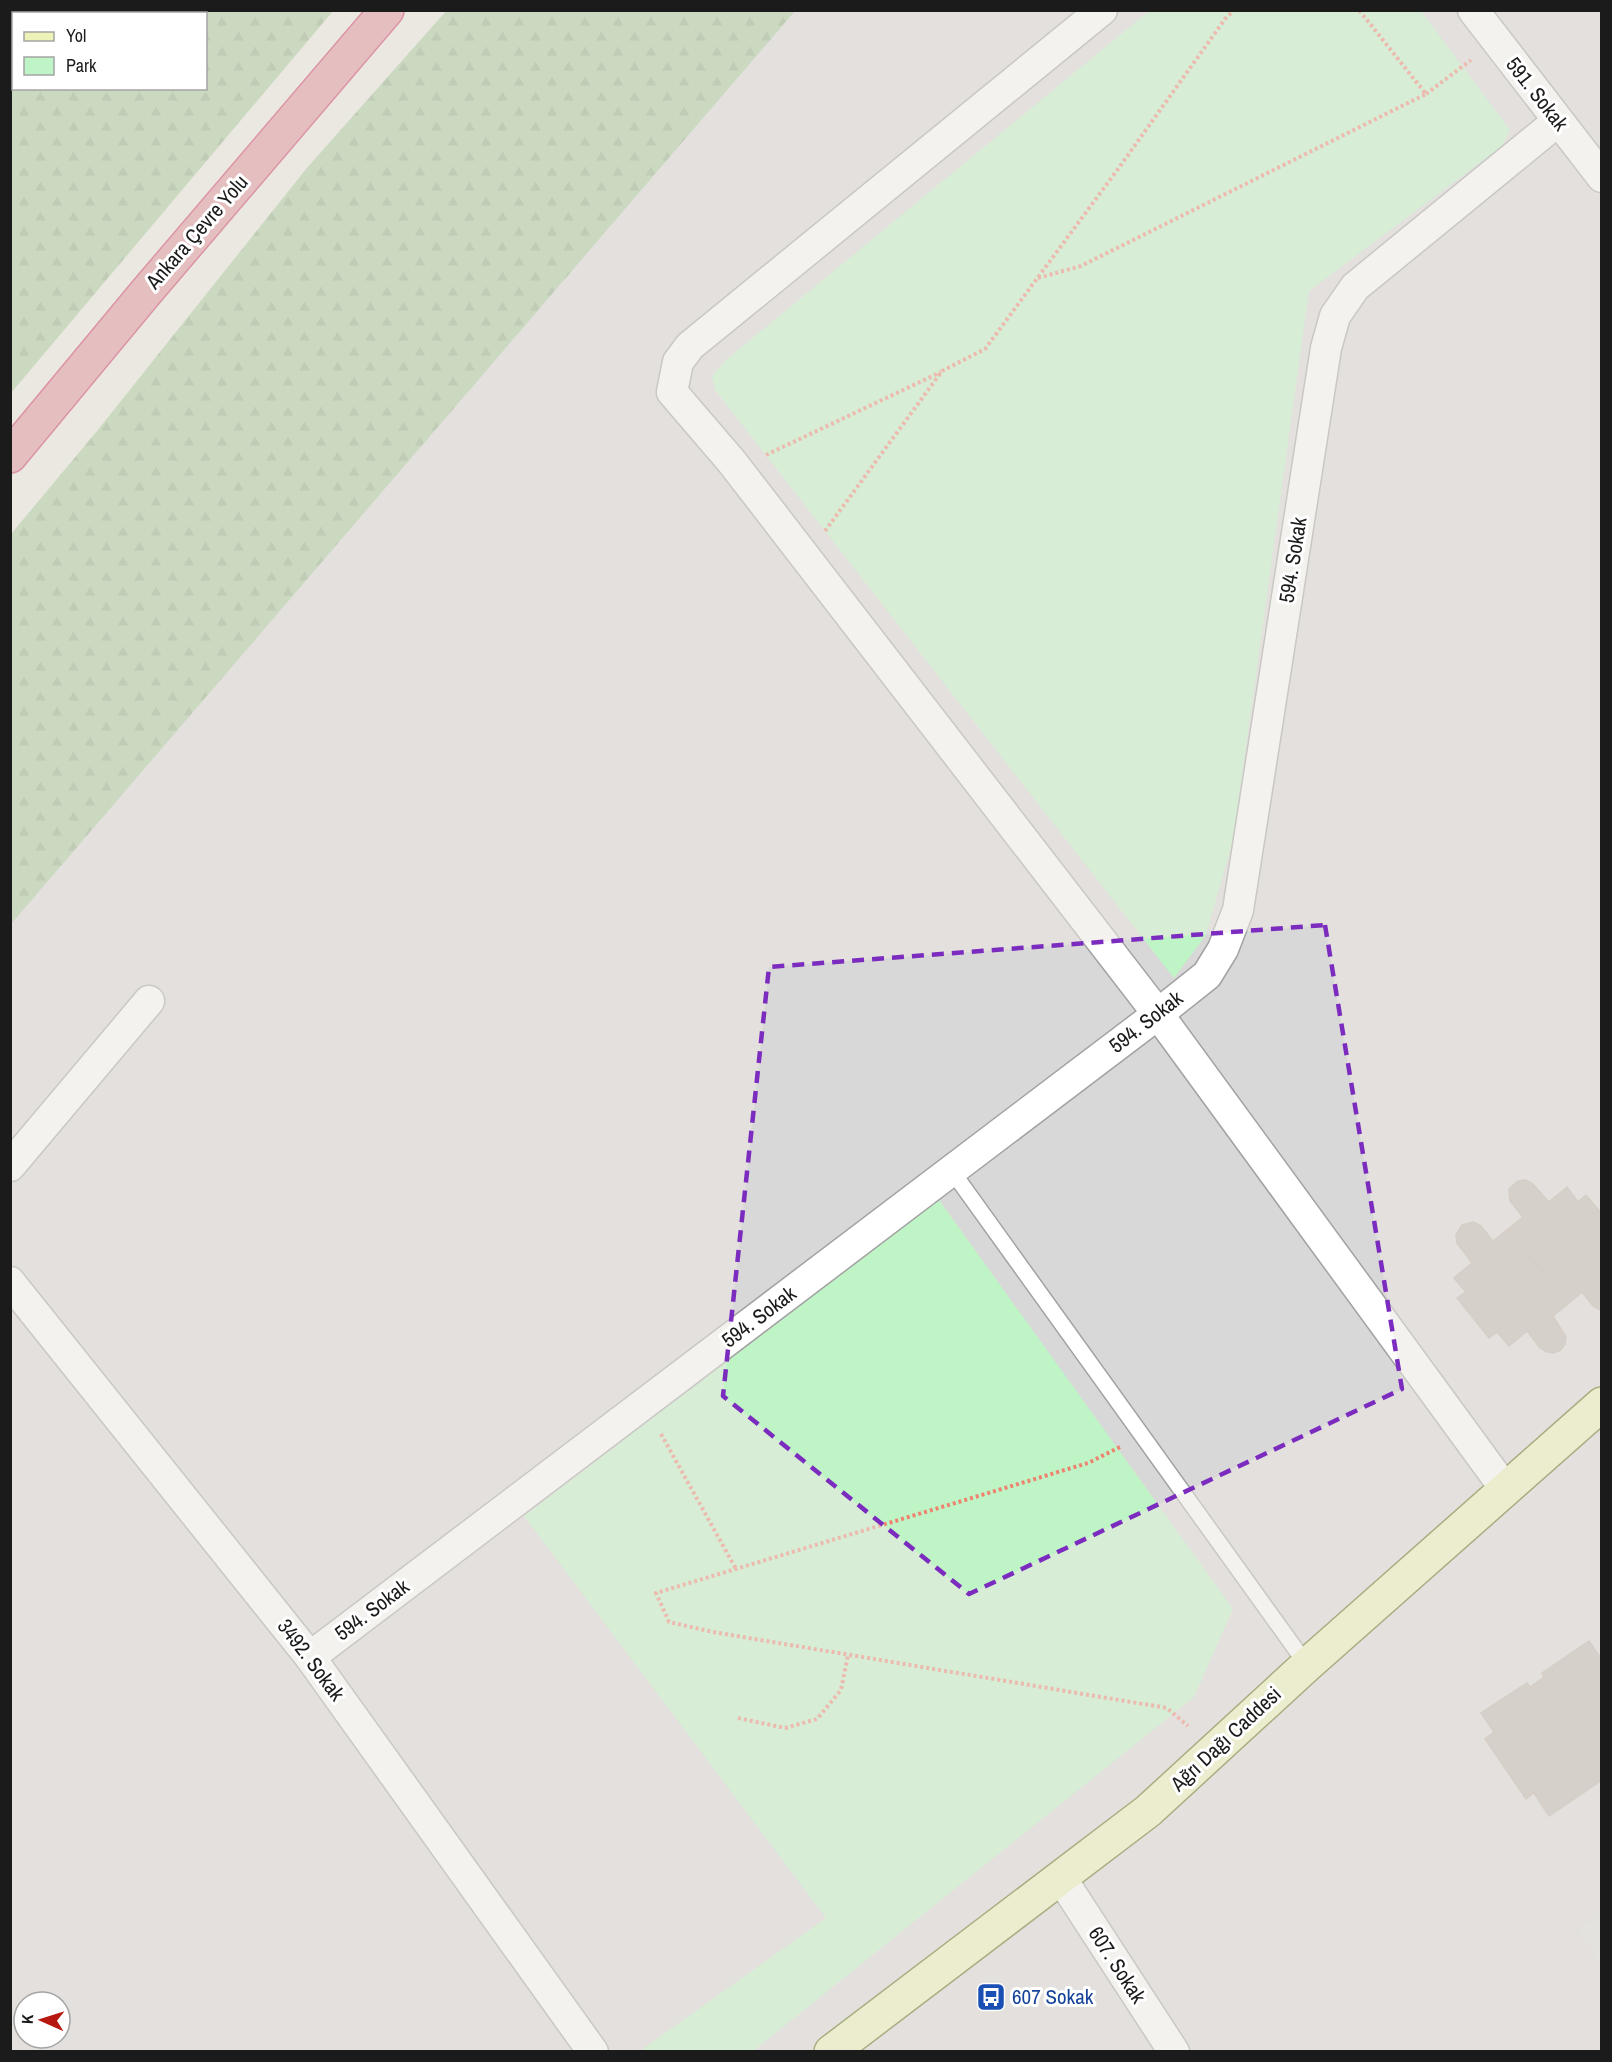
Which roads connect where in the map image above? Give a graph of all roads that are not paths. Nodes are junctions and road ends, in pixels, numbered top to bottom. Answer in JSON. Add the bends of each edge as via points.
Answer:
{"nodes":[{"id":1,"x":387,"y":10,"type":"edge"},
{"id":2,"x":1102,"y":10,"type":"edge"},
{"id":3,"x":1473,"y":10,"type":"edge"},
{"id":4,"x":1558,"y":121,"type":"junction"},
{"id":5,"x":1602,"y":177,"type":"edge"},
{"id":6,"x":10,"y":456,"type":"edge"},
{"id":7,"x":149,"y":1001,"type":"dead end"},
{"id":8,"x":1158,"y":1014,"type":"junction"},
{"id":9,"x":10,"y":1166,"type":"edge"},
{"id":10,"x":952,"y":1170,"type":"junction"},
{"id":11,"x":10,"y":1282,"type":"edge"},
{"id":12,"x":1602,"y":1404,"type":"edge"},
{"id":13,"x":1506,"y":1491,"type":"junction"},
{"id":14,"x":310,"y":1657,"type":"junction"},
{"id":15,"x":1307,"y":1665,"type":"junction"},
{"id":16,"x":1061,"y":1878,"type":"junction"},
{"id":17,"x":593,"y":2052,"type":"edge"},
{"id":18,"x":831,"y":2052,"type":"edge"},
{"id":19,"x":1174,"y":2052,"type":"edge"}],
"edges":[{"from":1,"to":6,"type":"highway","name":"Ankara Çevre Yolu"},
{"from":2,"to":8,"type":"street","via":[[690,346],[678,362],[672,392],[806,558]]},
{"from":3,"to":4,"type":"street","name":"591. Sokak"},
{"from":4,"to":5,"type":"street","name":"591. Sokak"},
{"from":4,"to":8,"type":"street","name":"594. Sokak","via":[[1355,287],[1335,316],[1326,348],[1238,910],[1223,949],[1206,975]]},
{"from":7,"to":9,"type":"street"},
{"from":8,"to":10,"type":"street","name":"594. Sokak"},
{"from":8,"to":13,"type":"street"},
{"from":10,"to":14,"type":"street","name":"594. Sokak"},
{"from":10,"to":15,"type":"lane"},
{"from":11,"to":14,"type":"street","name":"3492. Sokak"},
{"from":12,"to":13,"type":"main road","name":"Ağrı Dağı Caddesi"},
{"from":13,"to":15,"type":"main road","name":"Ağrı Dağı Caddesi"},
{"from":14,"to":17,"type":"street","name":"3492. Sokak"},
{"from":15,"to":16,"type":"main road","name":"Ağrı Dağı Caddesi","via":[[1148,1811]]},
{"from":16,"to":18,"type":"main road","name":"Ağrı Dağı Caddesi"},
{"from":16,"to":19,"type":"street","name":"607. Sokak"}]}
